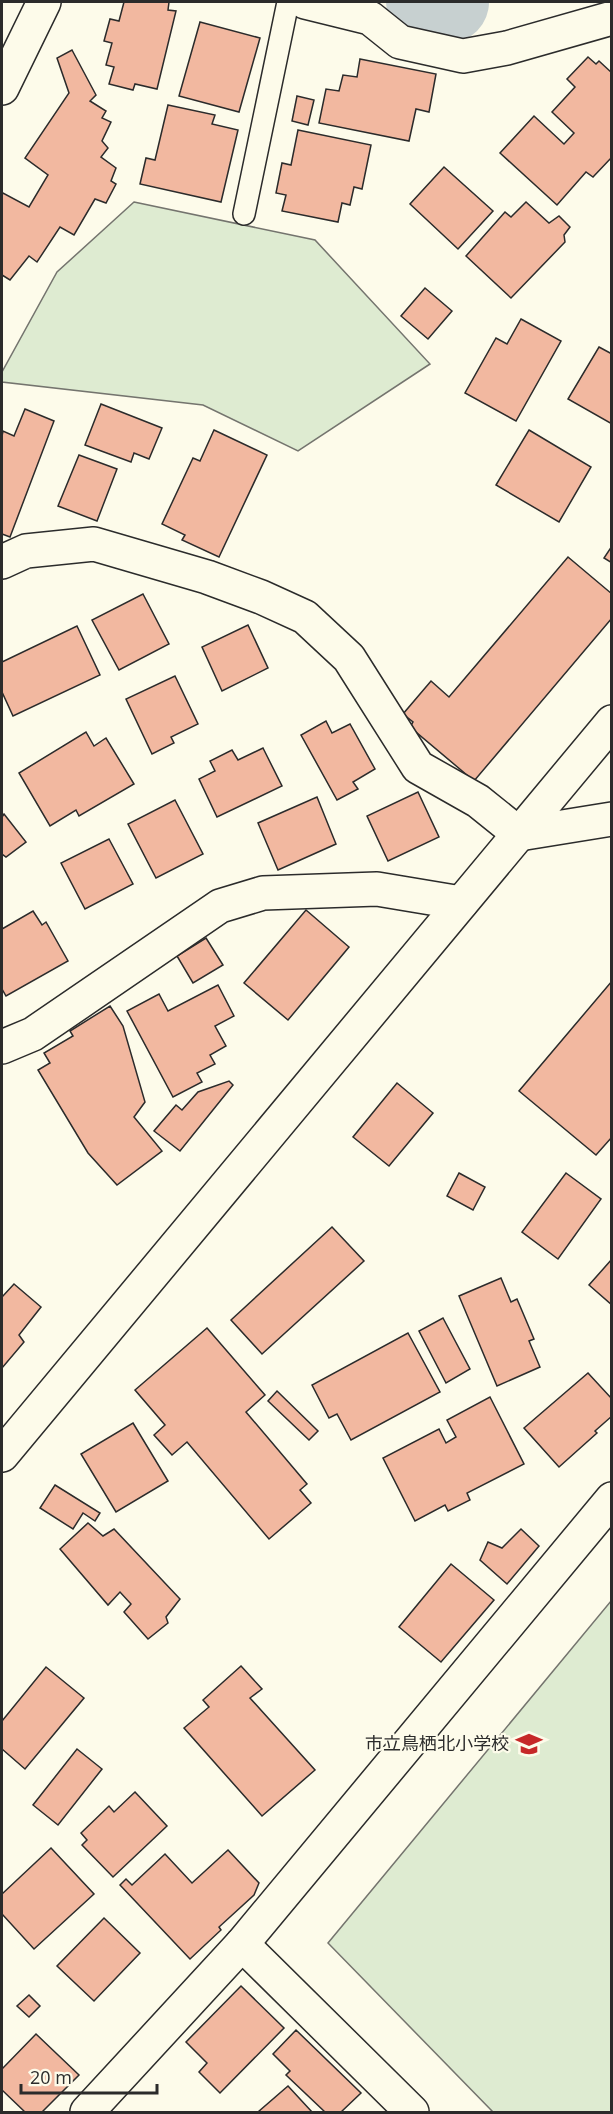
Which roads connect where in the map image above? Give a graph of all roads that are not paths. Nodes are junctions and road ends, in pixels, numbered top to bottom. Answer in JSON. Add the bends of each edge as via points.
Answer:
{"nodes":[{"id":1,"x":44,"y":2,"type":"edge"},
{"id":2,"x":288,"y":2,"type":"edge"},
{"id":3,"x":305,"y":2,"type":"edge"},
{"id":4,"x":612,"y":18,"type":"edge"},
{"id":5,"x":2,"y":88,"type":"edge"},
{"id":6,"x":244,"y":214,"type":"dead end"},
{"id":7,"x":2,"y":562,"type":"edge"},
{"id":8,"x":612,"y":723,"type":"edge"},
{"id":9,"x":612,"y":819,"type":"edge"},
{"id":10,"x":519,"y":834,"type":"junction"},
{"id":11,"x":461,"y":903,"type":"junction"},
{"id":12,"x":2,"y":1047,"type":"edge"},
{"id":13,"x":2,"y":1455,"type":"edge"},
{"id":14,"x":612,"y":1499,"type":"edge"},
{"id":15,"x":242,"y":1944,"type":"junction"},
{"id":16,"x":87,"y":2112,"type":"edge"},
{"id":17,"x":412,"y":2112,"type":"edge"}],
"edges":[{"from":1,"to":5,"type":"street"},
{"from":2,"to":6,"type":"lane"},
{"from":3,"to":4,"type":"street","via":[[370,18],[400,42],[463,56],[507,48]]},
{"from":7,"to":10,"type":"street","via":[[26,551],[94,544],[207,577],[305,617],[349,658],[418,766],[478,801]]},
{"from":8,"to":10,"type":"street"},
{"from":9,"to":10,"type":"street"},
{"from":10,"to":11,"type":"street"},
{"from":11,"to":12,"type":"street","via":[[377,889],[263,893],[220,906],[33,1034]]},
{"from":11,"to":13,"type":"street"},
{"from":14,"to":15,"type":"street"},
{"from":15,"to":16,"type":"street"},
{"from":15,"to":17,"type":"street"}]}
